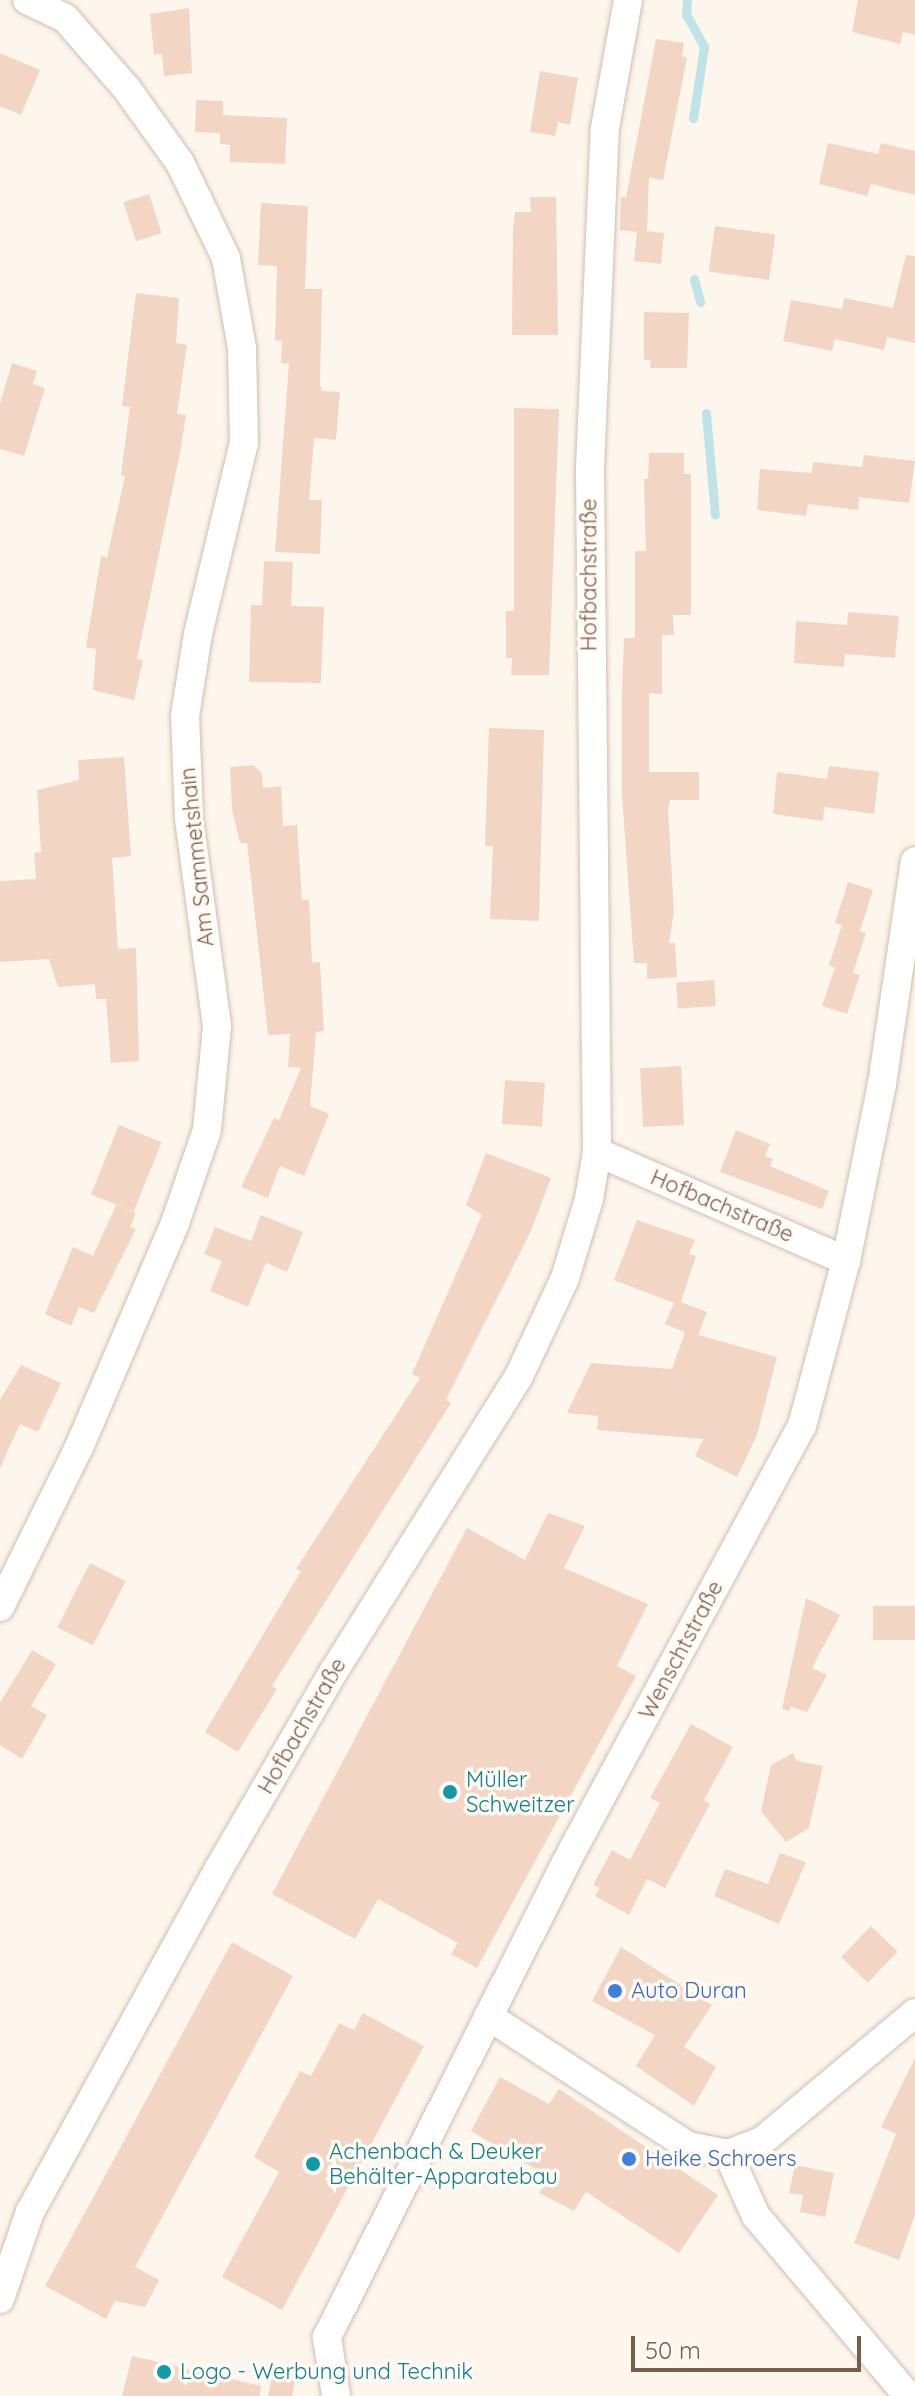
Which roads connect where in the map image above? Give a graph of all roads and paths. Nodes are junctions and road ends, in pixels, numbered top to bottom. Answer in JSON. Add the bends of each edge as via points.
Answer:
{"nodes":[{"id":1,"x":27,"y":0,"type":"edge"},
{"id":2,"x":628,"y":0,"type":"edge"},
{"id":3,"x":69,"y":9,"type":"edge"},
{"id":4,"x":915,"y":861,"type":"edge"},
{"id":5,"x":597,"y":1152,"type":"junction"},
{"id":6,"x":846,"y":1261,"type":"junction"},
{"id":7,"x":0,"y":1607,"type":"edge"},
{"id":8,"x":915,"y":2013,"type":"edge"},
{"id":9,"x":488,"y":2016,"type":"junction"},
{"id":10,"x":728,"y":2154,"type":"junction"},
{"id":11,"x":0,"y":2299,"type":"edge"},
{"id":12,"x":336,"y":2396,"type":"edge"},
{"id":13,"x":908,"y":2396,"type":"edge"}],
"edges":[{"from":1,"to":3,"type":"street","name":"Am Sammetshain"},
{"from":2,"to":5,"type":"street","name":"Hofbachstraße","via":[[605,128],[590,468],[588,706]]},
{"from":3,"to":7,"type":"street","name":"Am Sammetshain","via":[[180,163],[226,258],[242,348],[244,443],[198,634],[185,716],[189,818],[217,1026],[207,1130],[175,1223],[86,1431]]},
{"from":4,"to":6,"type":"street","name":"Wenschtstraße","via":[[882,1084]]},
{"from":5,"to":6,"type":"street","name":"Hofbachstraße"},
{"from":5,"to":11,"type":"street","name":"Hofbachstraße","via":[[565,1278],[518,1378],[334,1671],[218,1870],[30,2212]]},
{"from":6,"to":9,"type":"street","name":"Wenschtstraße","via":[[802,1426]]},
{"from":8,"to":10,"type":"street","via":[[762,2141]]},
{"from":9,"to":10,"type":"street","via":[[688,2146]]},
{"from":9,"to":12,"type":"street","name":"Wenschtstraße","via":[[327,2337]]},
{"from":10,"to":13,"type":"street","via":[[756,2216]]}]}
